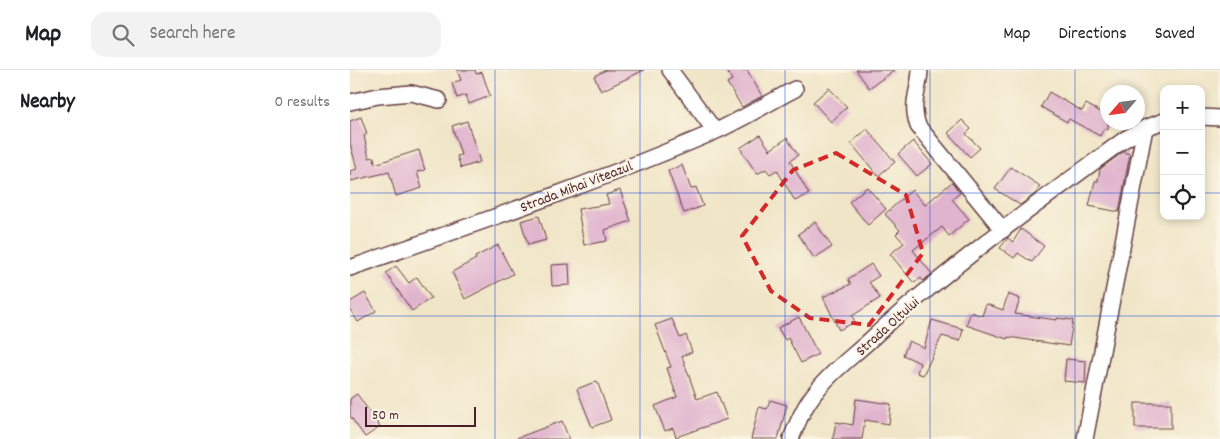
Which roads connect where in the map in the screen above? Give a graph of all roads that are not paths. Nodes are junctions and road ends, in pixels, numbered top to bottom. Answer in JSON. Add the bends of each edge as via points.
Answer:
{"nodes":[{"id":1,"x":670,"y":70,"type":"edge"},
{"id":2,"x":920,"y":70,"type":"edge"},
{"id":3,"x":795,"y":90,"type":"dead end"},
{"id":4,"x":439,"y":100,"type":"dead end"},
{"id":5,"x":350,"y":102,"type":"edge"},
{"id":6,"x":1205,"y":117,"type":"edge"},
{"id":7,"x":1220,"y":118,"type":"edge"},
{"id":8,"x":1160,"y":122,"type":"edge"},
{"id":9,"x":1145,"y":128,"type":"edge"},
{"id":10,"x":1141,"y":130,"type":"edge"},
{"id":11,"x":1145,"y":130,"type":"edge"},
{"id":12,"x":716,"y":131,"type":"junction"},
{"id":13,"x":1003,"y":230,"type":"junction"},
{"id":14,"x":350,"y":268,"type":"edge"},
{"id":15,"x":791,"y":439,"type":"edge"},
{"id":16,"x":1085,"y":439,"type":"edge"}],
"edges":[{"from":1,"to":12,"type":"street"},
{"from":2,"to":13,"type":"street","via":[[914,103],[918,126]]},
{"from":3,"to":12,"type":"street","name":"Strada Mihai Viteazul"},
{"from":4,"to":5,"type":"street","via":[[411,93]]},
{"from":6,"to":7,"type":"street"},
{"from":8,"to":9,"type":"street","name":"Strada Oltului"},
{"from":10,"to":13,"type":"street","name":"Strada Oltului"},
{"from":11,"to":16,"type":"street"},
{"from":12,"to":14,"type":"street","name":"Strada Mihai Viteazul","via":[[500,215]]},
{"from":13,"to":15,"type":"street","name":"Strada Oltului","via":[[904,308],[823,384],[801,413]]}]}
